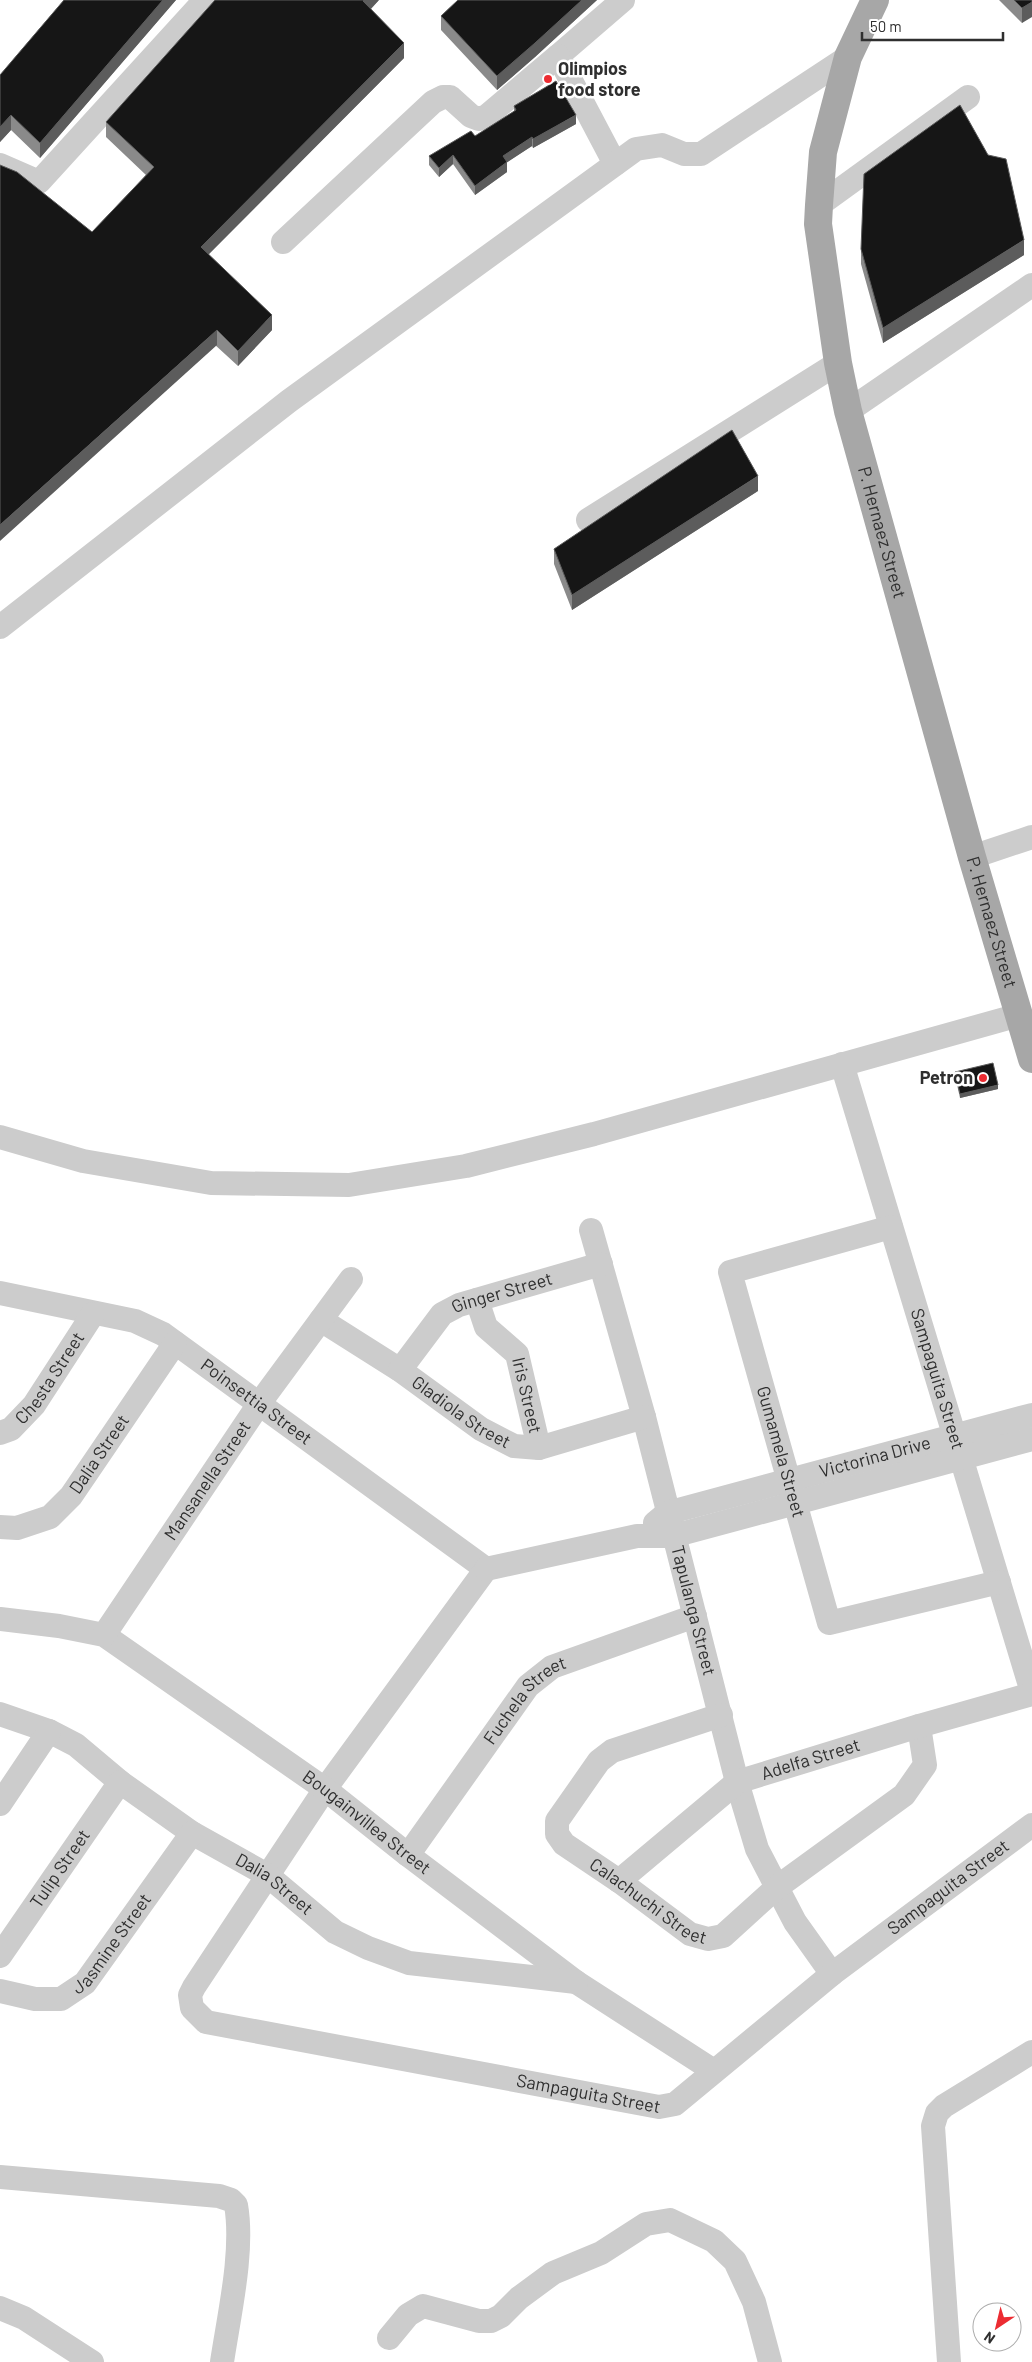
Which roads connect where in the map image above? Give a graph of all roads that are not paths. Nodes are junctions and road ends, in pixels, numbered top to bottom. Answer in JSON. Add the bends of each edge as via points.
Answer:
{"nodes":[{"id":1,"x":205,"y":0,"type":"edge"},
{"id":2,"x":623,"y":0,"type":"edge"},
{"id":3,"x":875,"y":0,"type":"edge"},
{"id":4,"x":558,"y":56,"type":"junction"},
{"id":5,"x":848,"y":57,"type":"junction"},
{"id":6,"x":968,"y":97,"type":"dead end"},
{"id":7,"x":615,"y":164,"type":"junction"},
{"id":8,"x":0,"y":165,"type":"edge"},
{"id":9,"x":819,"y":205,"type":"junction"},
{"id":10,"x":283,"y":242,"type":"dead end"},
{"id":11,"x":1032,"y":286,"type":"edge"},
{"id":12,"x":838,"y":363,"type":"junction"},
{"id":13,"x":848,"y":411,"type":"junction"},
{"id":14,"x":588,"y":520,"type":"dead end"},
{"id":15,"x":0,"y":627,"type":"edge"},
{"id":16,"x":1032,"y":837,"type":"edge"},
{"id":17,"x":972,"y":857,"type":"junction"},
{"id":18,"x":1020,"y":1014,"type":"junction"},
{"id":19,"x":1032,"y":1059,"type":"edge"},
{"id":20,"x":842,"y":1064,"type":"junction"},
{"id":21,"x":0,"y":1137,"type":"edge"},
{"id":22,"x":891,"y":1227,"type":"junction"},
{"id":23,"x":591,"y":1230,"type":"dead end"},
{"id":24,"x":601,"y":1264,"type":"junction"},
{"id":25,"x":351,"y":1279,"type":"dead end"},
{"id":26,"x":0,"y":1293,"type":"edge"},
{"id":27,"x":476,"y":1300,"type":"junction"},
{"id":28,"x":93,"y":1314,"type":"junction"},
{"id":29,"x":321,"y":1320,"type":"junction"},
{"id":30,"x":175,"y":1343,"type":"junction"},
{"id":31,"x":400,"y":1370,"type":"junction"},
{"id":32,"x":259,"y":1404,"type":"junction"},
{"id":33,"x":1032,"y":1414,"type":"edge"},
{"id":34,"x":644,"y":1417,"type":"junction"},
{"id":35,"x":0,"y":1433,"type":"edge"},
{"id":36,"x":954,"y":1436,"type":"junction"},
{"id":37,"x":1032,"y":1439,"type":"edge"},
{"id":38,"x":539,"y":1448,"type":"junction"},
{"id":39,"x":961,"y":1458,"type":"junction"},
{"id":40,"x":789,"y":1480,"type":"junction"},
{"id":41,"x":795,"y":1503,"type":"junction"},
{"id":42,"x":667,"y":1513,"type":"junction"},
{"id":43,"x":0,"y":1527,"type":"edge"},
{"id":44,"x":637,"y":1536,"type":"junction"},
{"id":45,"x":673,"y":1536,"type":"junction"},
{"id":46,"x":486,"y":1569,"type":"junction"},
{"id":47,"x":999,"y":1582,"type":"junction"},
{"id":48,"x":695,"y":1616,"type":"junction"},
{"id":49,"x":0,"y":1619,"type":"edge"},
{"id":50,"x":104,"y":1635,"type":"junction"},
{"id":51,"x":1032,"y":1693,"type":"edge"},
{"id":52,"x":0,"y":1714,"type":"edge"},
{"id":53,"x":721,"y":1715,"type":"junction"},
{"id":54,"x":919,"y":1726,"type":"junction"},
{"id":55,"x":49,"y":1731,"type":"junction"},
{"id":56,"x":120,"y":1782,"type":"junction"},
{"id":57,"x":737,"y":1782,"type":"junction"},
{"id":58,"x":325,"y":1789,"type":"junction"},
{"id":59,"x":0,"y":1804,"type":"edge"},
{"id":60,"x":1032,"y":1825,"type":"edge"},
{"id":61,"x":192,"y":1833,"type":"junction"},
{"id":62,"x":408,"y":1855,"type":"junction"},
{"id":63,"x":267,"y":1875,"type":"junction"},
{"id":64,"x":620,"y":1881,"type":"junction"},
{"id":65,"x":776,"y":1888,"type":"junction"},
{"id":66,"x":0,"y":1956,"type":"edge"},
{"id":67,"x":832,"y":1974,"type":"junction"},
{"id":68,"x":576,"y":1982,"type":"junction"},
{"id":69,"x":0,"y":1992,"type":"edge"},
{"id":70,"x":1032,"y":2052,"type":"edge"},
{"id":71,"x":714,"y":2071,"type":"junction"},
{"id":72,"x":0,"y":2177,"type":"edge"},
{"id":73,"x":0,"y":2308,"type":"edge"},
{"id":74,"x":389,"y":2338,"type":"dead end"},
{"id":75,"x":92,"y":2362,"type":"edge"},
{"id":76,"x":222,"y":2362,"type":"edge"},
{"id":77,"x":770,"y":2362,"type":"edge"},
{"id":78,"x":949,"y":2362,"type":"edge"}],
"edges":[{"from":1,"to":8,"type":"street","via":[[39,182]]},
{"from":2,"to":4,"type":"street"},
{"from":3,"to":5,"type":"main road","name":"P. Hernaez Street"},
{"from":4,"to":7,"type":"street"},
{"from":4,"to":10,"type":"street","via":[[487,116],[479,119],[450,97],[433,102]]},
{"from":5,"to":7,"type":"street","via":[[701,154],[684,154],[662,145],[636,148]]},
{"from":5,"to":9,"type":"main road","name":"P. Hernaez Street","via":[[823,152]]},
{"from":6,"to":9,"type":"street"},
{"from":7,"to":15,"type":"street","via":[[289,401]]},
{"from":9,"to":12,"type":"main road","name":"P. Hernaez Street","via":[[818,224]]},
{"from":11,"to":13,"type":"street"},
{"from":12,"to":13,"type":"main road","name":"P. Hernaez Street"},
{"from":12,"to":14,"type":"street"},
{"from":13,"to":17,"type":"main road","name":"P. Hernaez Street"},
{"from":16,"to":17,"type":"street"},
{"from":17,"to":18,"type":"main road","name":"P. Hernaez Street"},
{"from":18,"to":19,"type":"main road","name":"P. Hernaez Street"},
{"from":18,"to":20,"type":"street"},
{"from":20,"to":21,"type":"street","via":[[594,1134],[466,1166],[349,1185],[211,1182],[83,1161]]},
{"from":20,"to":22,"type":"street","name":"Sampaguita Street"},
{"from":22,"to":36,"type":"street","name":"Sampaguita Street"},
{"from":22,"to":40,"type":"street","name":"Gumamela Street","via":[[730,1272]]},
{"from":23,"to":24,"type":"street","name":"Tapulanga Street"},
{"from":24,"to":27,"type":"street","name":"Ginger Street"},
{"from":24,"to":34,"type":"street","name":"Tapulanga Street"},
{"from":25,"to":29,"type":"street","name":"Mansanella Street"},
{"from":26,"to":28,"type":"street","name":"Poinsettia Street"},
{"from":27,"to":31,"type":"street","name":"Ginger Street","via":[[442,1314]]},
{"from":27,"to":38,"type":"street","name":"Iris Street","via":[[486,1326],[517,1354]]},
{"from":28,"to":30,"type":"street","name":"Poinsettia Street","via":[[135,1321]]},
{"from":28,"to":35,"type":"street","name":"Chesta Street","via":[[34,1405],[11,1429]]},
{"from":29,"to":31,"type":"street","name":"Gladiola Street"},
{"from":29,"to":32,"type":"street","name":"Mansanella Street"},
{"from":30,"to":32,"type":"street","name":"Poinsettia Street"},
{"from":30,"to":43,"type":"street","name":"Dalia Street","via":[[72,1496],[50,1517],[17,1528]]},
{"from":31,"to":38,"type":"street","name":"Gladiola Street","via":[[481,1429],[514,1446]]},
{"from":32,"to":46,"type":"street","name":"Poinsettia Street"},
{"from":32,"to":50,"type":"street","name":"Mansanella Street"},
{"from":33,"to":36,"type":"street","name":"Victorina Drive"},
{"from":34,"to":38,"type":"street","name":"Gladiola Street"},
{"from":34,"to":42,"type":"street","name":"Tapulanga Street"},
{"from":36,"to":39,"type":"street","name":"Sampaguita Street"},
{"from":36,"to":40,"type":"street","name":"Victorina Drive"},
{"from":37,"to":39,"type":"street","name":"Victorina Drive"},
{"from":39,"to":41,"type":"street","name":"Victorina Drive"},
{"from":39,"to":47,"type":"street","name":"Sampaguita Street"},
{"from":40,"to":41,"type":"street","name":"Gumamela Street"},
{"from":40,"to":42,"type":"street","name":"Victorina Drive"},
{"from":41,"to":45,"type":"street","name":"Victorina Drive"},
{"from":41,"to":47,"type":"street","name":"Gumamela Street","via":[[829,1623]]},
{"from":42,"to":44,"type":"street","name":"Victorina Drive"},
{"from":42,"to":45,"type":"street","name":"Tapulanga Street"},
{"from":44,"to":45,"type":"street","name":"Victorina Drive"},
{"from":44,"to":46,"type":"street","name":"Victorina Drive"},
{"from":45,"to":48,"type":"street","name":"Tapulanga Street"},
{"from":46,"to":58,"type":"street"},
{"from":47,"to":51,"type":"street","name":"Sampaguita Street"},
{"from":48,"to":53,"type":"street","name":"Tapulanga Street"},
{"from":48,"to":62,"type":"street","name":"Fuchela Street","via":[[552,1666],[539,1676],[528,1686]]},
{"from":49,"to":50,"type":"street","name":"Bougainvillea Street"},
{"from":50,"to":58,"type":"street","name":"Bougainvillea Street"},
{"from":51,"to":54,"type":"street","name":"Adelfa Street"},
{"from":52,"to":55,"type":"street","name":"Dalia Street"},
{"from":53,"to":57,"type":"street","name":"Tapulanga Street"},
{"from":53,"to":64,"type":"street","name":"Calachuchi Street","via":[[612,1752],[599,1761],[557,1821],[557,1834],[564,1844]]},
{"from":54,"to":57,"type":"street","name":"Adelfa Street"},
{"from":54,"to":65,"type":"street","name":"Calachuchi Street","via":[[924,1765],[904,1795]]},
{"from":55,"to":56,"type":"street","name":"Dalia Street","via":[[76,1745]]},
{"from":55,"to":59,"type":"street"},
{"from":56,"to":61,"type":"street","name":"Dalia Street"},
{"from":56,"to":66,"type":"street","name":"Tulip Street"},
{"from":57,"to":64,"type":"street","name":"Adelfa Street"},
{"from":57,"to":65,"type":"street","name":"Tapulanga Street","via":[[757,1849]]},
{"from":58,"to":62,"type":"street","name":"Bougainvillea Street"},
{"from":58,"to":63,"type":"street"},
{"from":60,"to":67,"type":"street","name":"Sampaguita Street"},
{"from":61,"to":63,"type":"street","name":"Dalia Street"},
{"from":61,"to":69,"type":"street","name":"Jasmine Street","via":[[85,1983],[61,1999],[35,1999]]},
{"from":62,"to":68,"type":"street","name":"Bougainvillea Street"},
{"from":63,"to":68,"type":"street","name":"Dalia Street","via":[[335,1932],[409,1963]]},
{"from":63,"to":71,"type":"street","name":"Sampaguita Street","via":[[190,1996],[192,2008],[206,2022],[659,2107],[675,2104]]},
{"from":64,"to":65,"type":"street","name":"Calachuchi Street","via":[[690,1934],[708,1939],[723,1936]]},
{"from":65,"to":67,"type":"street","name":"Tapulanga Street","via":[[795,1922]]},
{"from":67,"to":71,"type":"street","name":"Sampaguita Street"},
{"from":68,"to":71,"type":"street","name":"Bougainvillea Street"},
{"from":70,"to":78,"type":"street","via":[[944,2106],[933,2126]]},
{"from":72,"to":76,"type":"street","via":[[219,2196],[236,2205],[235,2273]]},
{"from":73,"to":75,"type":"street","via":[[24,2318]]},
{"from":74,"to":77,"type":"street","via":[[408,2315],[423,2306],[479,2321],[491,2321],[553,2273],[602,2253],[646,2224],[670,2220],[714,2241],[735,2261],[754,2302]]}]}
